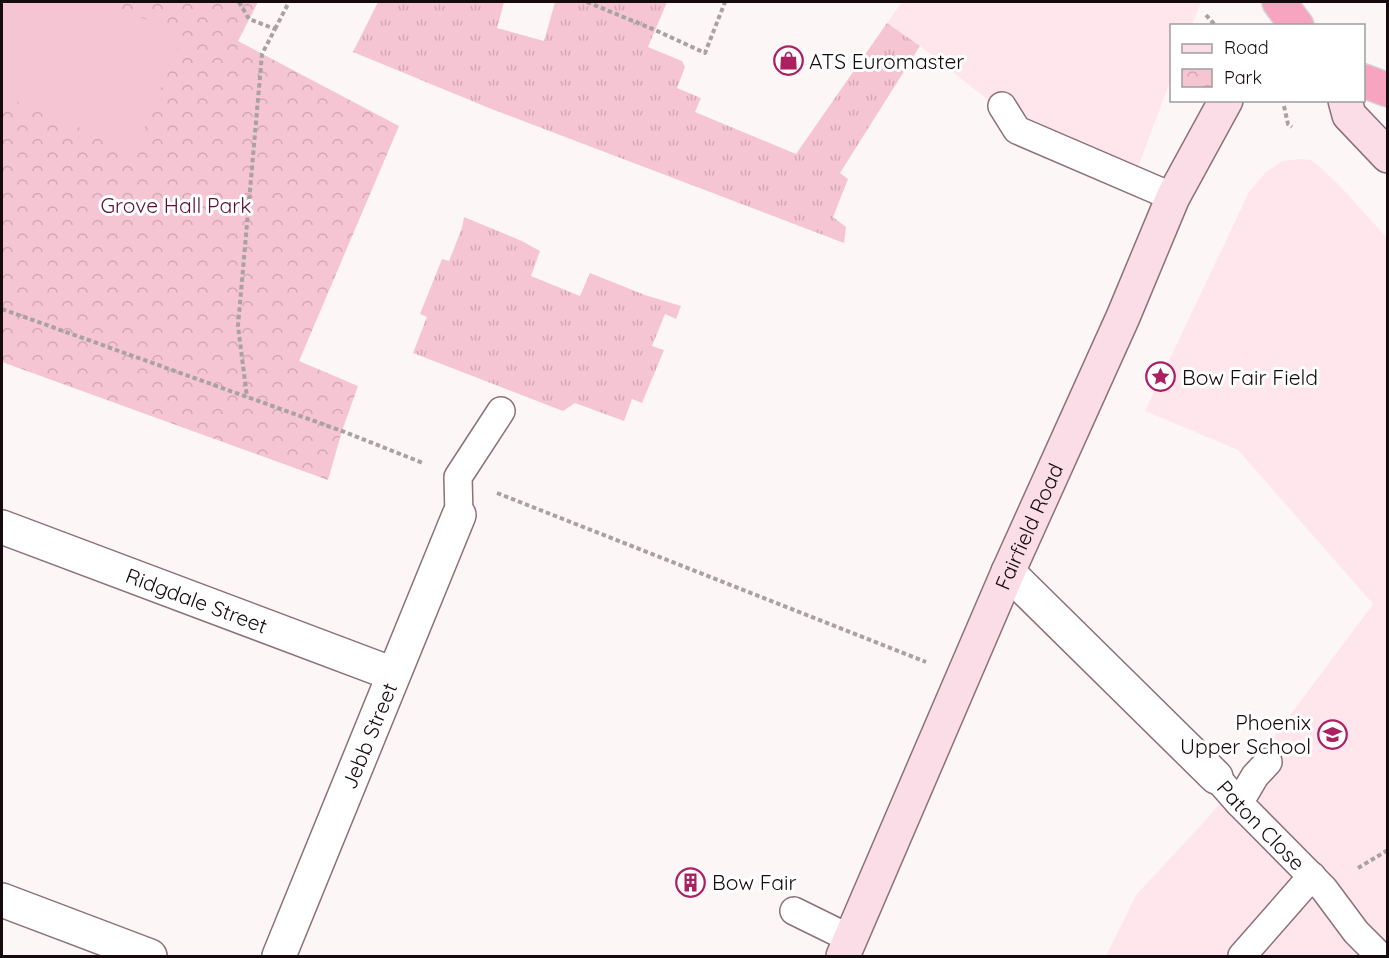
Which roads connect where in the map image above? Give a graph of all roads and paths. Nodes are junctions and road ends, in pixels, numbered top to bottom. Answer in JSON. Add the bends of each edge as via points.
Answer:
{"nodes":[{"id":1,"x":239,"y":2,"type":"edge"},
{"id":2,"x":289,"y":2,"type":"edge"},
{"id":3,"x":587,"y":2,"type":"edge"},
{"id":4,"x":724,"y":2,"type":"edge"},
{"id":5,"x":1206,"y":15,"type":"dead end"},
{"id":6,"x":1214,"y":24,"type":"edge"},
{"id":7,"x":275,"y":29,"type":"junction"},
{"id":8,"x":1365,"y":81,"type":"edge"},
{"id":9,"x":1388,"y":90,"type":"edge"},
{"id":10,"x":1225,"y":102,"type":"edge"},
{"id":11,"x":1346,"y":102,"type":"edge"},
{"id":12,"x":1002,"y":106,"type":"dead end"},
{"id":13,"x":1284,"y":106,"type":"dead end"},
{"id":14,"x":1292,"y":128,"type":"dead end"},
{"id":15,"x":1388,"y":156,"type":"edge"},
{"id":16,"x":1173,"y":197,"type":"junction"},
{"id":17,"x":247,"y":397,"type":"dead end"},
{"id":18,"x":501,"y":411,"type":"dead end"},
{"id":19,"x":459,"y":515,"type":"joint"},
{"id":20,"x":2,"y":527,"type":"edge"},
{"id":21,"x":1008,"y":572,"type":"junction"},
{"id":22,"x":393,"y":674,"type":"junction"},
{"id":23,"x":1268,"y":762,"type":"dead end"},
{"id":24,"x":1216,"y":777,"type":"joint"},
{"id":25,"x":1239,"y":803,"type":"junction"},
{"id":26,"x":1312,"y":876,"type":"junction"},
{"id":27,"x":2,"y":900,"type":"edge"},
{"id":28,"x":794,"y":911,"type":"dead end"},
{"id":29,"x":847,"y":948,"type":"edge"},
{"id":30,"x":150,"y":957,"type":"edge"},
{"id":31,"x":279,"y":957,"type":"edge"},
{"id":32,"x":1242,"y":957,"type":"edge"},
{"id":33,"x":1380,"y":957,"type":"edge"}],
"edges":[{"from":1,"to":7,"type":"path","via":[[249,19]]},
{"from":2,"to":7,"type":"path"},
{"from":3,"to":4,"type":"path","via":[[705,53]]},
{"from":5,"to":6,"type":"path"},
{"from":7,"to":17,"type":"path","via":[[262,54],[238,326]]},
{"from":8,"to":9,"type":"highway"},
{"from":10,"to":16,"type":"main road","name":"Fairfield Road"},
{"from":11,"to":15,"type":"main road","via":[[1349,115]]},
{"from":12,"to":16,"type":"lane","via":[[1017,130]]},
{"from":13,"to":14,"type":"path"},
{"from":16,"to":21,"type":"main road","name":"Fairfield Road"},
{"from":18,"to":19,"type":"lane","via":[[458,477]]},
{"from":19,"to":22,"type":"street","name":"Jebb Street"},
{"from":20,"to":22,"type":"street","name":"Ridgdale Street"},
{"from":21,"to":24,"type":"street","name":"Paton Close"},
{"from":21,"to":29,"type":"main road","name":"Fairfield Road"},
{"from":22,"to":31,"type":"street","name":"Jebb Street"},
{"from":23,"to":25,"type":"lane"},
{"from":24,"to":25,"type":"lane","name":"Paton Close"},
{"from":25,"to":26,"type":"lane","name":"Paton Close"},
{"from":26,"to":32,"type":"lane"},
{"from":26,"to":33,"type":"lane","name":"Paton Close"},
{"from":27,"to":30,"type":"street"},
{"from":28,"to":29,"type":"lane"}]}
